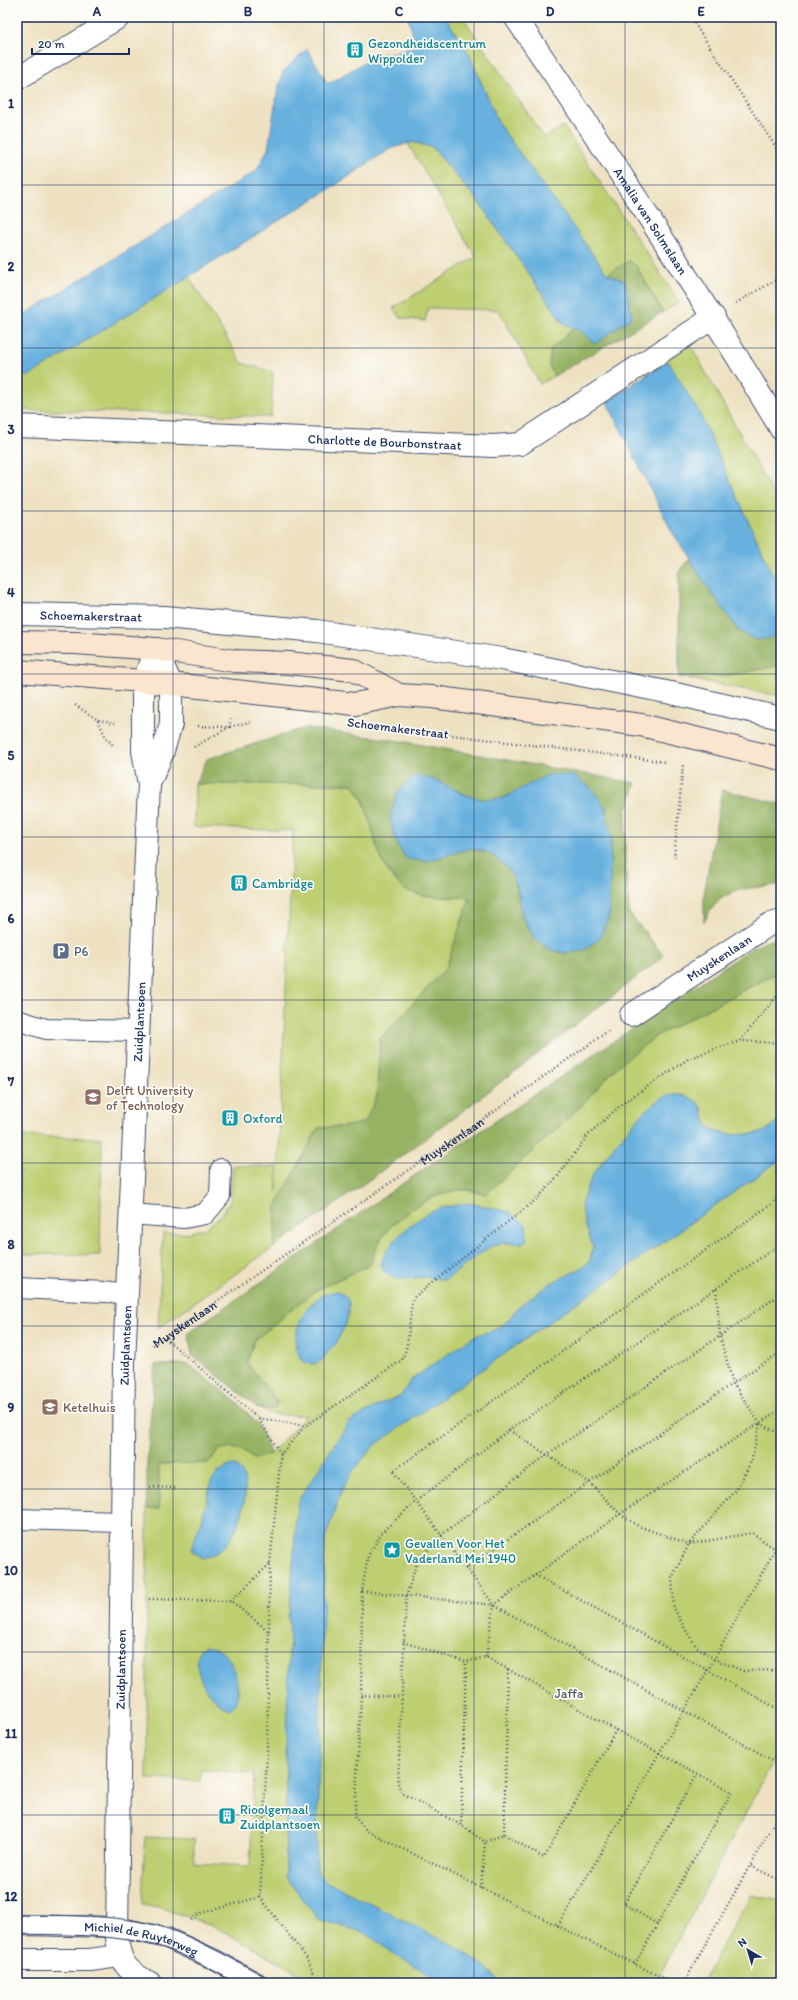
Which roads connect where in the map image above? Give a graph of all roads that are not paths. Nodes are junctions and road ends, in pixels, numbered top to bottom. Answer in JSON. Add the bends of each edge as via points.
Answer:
{"nodes":[{"id":1,"x":119,"y":17,"type":"edge"},
{"id":2,"x":514,"y":17,"type":"edge"},
{"id":3,"x":17,"y":79,"type":"edge"},
{"id":4,"x":714,"y":317,"type":"junction"},
{"id":5,"x":17,"y":426,"type":"edge"},
{"id":6,"x":781,"y":429,"type":"edge"},
{"id":7,"x":17,"y":614,"type":"edge"},
{"id":8,"x":17,"y":642,"type":"edge"},
{"id":9,"x":156,"y":649,"type":"junction"},
{"id":10,"x":17,"y":670,"type":"edge"},
{"id":11,"x":143,"y":680,"type":"junction"},
{"id":12,"x":171,"y":684,"type":"junction"},
{"id":13,"x":399,"y":695,"type":"junction"},
{"id":14,"x":781,"y":718,"type":"edge"},
{"id":15,"x":781,"y":759,"type":"edge"},
{"id":16,"x":149,"y":784,"type":"junction"},
{"id":17,"x":781,"y":921,"type":"edge"},
{"id":18,"x":631,"y":1015,"type":"road end"},
{"id":19,"x":17,"y":1020,"type":"edge"},
{"id":20,"x":46,"y":1029,"type":"junction"},
{"id":21,"x":139,"y":1031,"type":"junction"},
{"id":22,"x":17,"y":1034,"type":"edge"},
{"id":23,"x":221,"y":1169,"type":"dead end"},
{"id":24,"x":130,"y":1214,"type":"junction"},
{"id":25,"x":17,"y":1288,"type":"edge"},
{"id":26,"x":126,"y":1293,"type":"junction"},
{"id":27,"x":17,"y":1519,"type":"edge"},
{"id":28,"x":121,"y":1522,"type":"junction"},
{"id":29,"x":17,"y":1925,"type":"edge"},
{"id":30,"x":117,"y":1927,"type":"junction"},
{"id":31,"x":119,"y":1956,"type":"junction"},
{"id":32,"x":17,"y":1960,"type":"edge"},
{"id":33,"x":150,"y":1983,"type":"edge"},
{"id":34,"x":257,"y":1983,"type":"edge"}],
"edges":[{"from":1,"to":3,"type":"street"},
{"from":2,"to":4,"type":"street","name":"Amalia van Solmslaan"},
{"from":4,"to":5,"type":"street","name":"Charlotte de Bourbonstraat","via":[[520,444],[494,446]]},
{"from":4,"to":6,"type":"street","name":"Amalia van Solmslaan"},
{"from":7,"to":14,"type":"street","name":"Schoemakerstraat","via":[[165,618],[317,631],[502,659]]},
{"from":8,"to":9,"type":"main road","name":"Schoemakerstraat"},
{"from":9,"to":11,"type":"street","name":"Zuidplantsoen"},
{"from":9,"to":12,"type":"street","name":"Zuidplantsoen"},
{"from":9,"to":13,"type":"main road","name":"Schoemakerstraat","via":[[236,661],[289,663],[353,670]]},
{"from":10,"to":11,"type":"main road","name":"Schoemakerstraat"},
{"from":11,"to":12,"type":"main road","name":"Schoemakerstraat"},
{"from":11,"to":16,"type":"street","name":"Zuidplantsoen","via":[[143,751]]},
{"from":12,"to":13,"type":"main road","name":"Schoemakerstraat","via":[[355,704]]},
{"from":12,"to":16,"type":"street","name":"Zuidplantsoen","via":[[171,724]]},
{"from":13,"to":15,"type":"main road","name":"Schoemakerstraat","via":[[432,697],[641,725]]},
{"from":16,"to":21,"type":"street","name":"Zuidplantsoen"},
{"from":17,"to":18,"type":"street","name":"Muyskenlaan","via":[[770,924]]},
{"from":19,"to":20,"type":"lane"},
{"from":20,"to":21,"type":"lane"},
{"from":20,"to":22,"type":"lane","via":[[26,1037]]},
{"from":21,"to":24,"type":"street","name":"Zuidplantsoen"},
{"from":23,"to":24,"type":"lane","via":[[220,1196],[205,1214],[184,1218]]},
{"from":24,"to":26,"type":"street","name":"Zuidplantsoen"},
{"from":25,"to":26,"type":"lane"},
{"from":26,"to":28,"type":"street","name":"Zuidplantsoen"},
{"from":27,"to":28,"type":"lane"},
{"from":28,"to":30,"type":"street","name":"Zuidplantsoen"},
{"from":29,"to":30,"type":"lane","name":"Michiel de Ruyterweg"},
{"from":30,"to":31,"type":"street","name":"Zuidplantsoen"},
{"from":30,"to":34,"type":"lane","name":"Michiel de Ruyterweg","via":[[167,1938]]},
{"from":31,"to":32,"type":"street","name":"Michiel de Ruyterweg","via":[[90,1960]]},
{"from":31,"to":33,"type":"street","name":"Michiel de Ruyterweg","via":[[129,1970]]}]}
